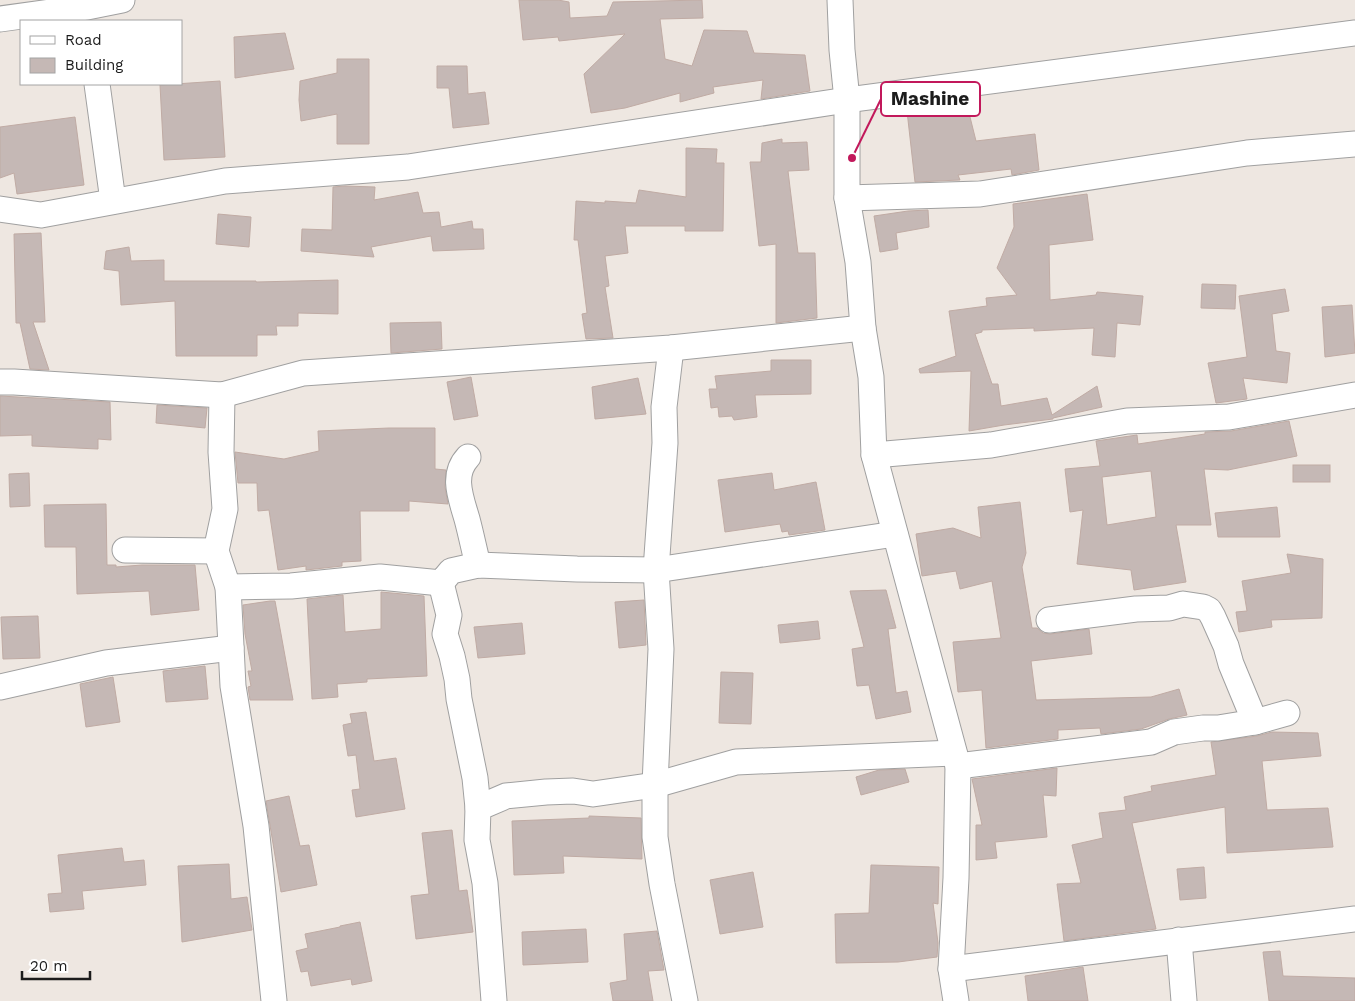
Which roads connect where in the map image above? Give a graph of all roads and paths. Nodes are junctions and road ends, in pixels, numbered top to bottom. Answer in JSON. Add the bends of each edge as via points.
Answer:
{"nodes":[{"id":1,"x":122,"y":0,"type":"edge"},
{"id":2,"x":840,"y":0,"type":"edge"},
{"id":3,"x":88,"y":14,"type":"edge"},
{"id":4,"x":0,"y":19,"type":"edge"},
{"id":5,"x":1355,"y":33,"type":"edge"},
{"id":6,"x":97,"y":85,"type":"edge"},
{"id":7,"x":847,"y":100,"type":"junction"},
{"id":8,"x":1355,"y":144,"type":"edge"},
{"id":9,"x":847,"y":198,"type":"junction"},
{"id":10,"x":113,"y":201,"type":"junction"},
{"id":11,"x":0,"y":209,"type":"edge"},
{"id":12,"x":863,"y":328,"type":"junction"},
{"id":13,"x":671,"y":348,"type":"junction"},
{"id":14,"x":0,"y":382,"type":"edge"},
{"id":15,"x":222,"y":395,"type":"junction"},
{"id":16,"x":1355,"y":395,"type":"edge"},
{"id":17,"x":874,"y":455,"type":"junction"},
{"id":18,"x":468,"y":457,"type":"dead end"},
{"id":19,"x":895,"y":534,"type":"junction"},
{"id":20,"x":125,"y":550,"type":"dead end"},
{"id":21,"x":216,"y":550,"type":"junction"},
{"id":22,"x":478,"y":565,"type":"junction"},
{"id":23,"x":656,"y":570,"type":"junction"},
{"id":24,"x":441,"y":584,"type":"junction"},
{"id":25,"x":228,"y":587,"type":"junction"},
{"id":26,"x":1049,"y":620,"type":"dead end"},
{"id":27,"x":231,"y":648,"type":"junction"},
{"id":28,"x":0,"y":687,"type":"edge"},
{"id":29,"x":1287,"y":713,"type":"dead end"},
{"id":30,"x":1255,"y":722,"type":"junction"},
{"id":31,"x":956,"y":759,"type":"junction"},
{"id":32,"x":655,"y":785,"type":"junction"},
{"id":33,"x":478,"y":808,"type":"junction"},
{"id":34,"x":1355,"y":919,"type":"edge"},
{"id":35,"x":1179,"y":940,"type":"junction"},
{"id":36,"x":951,"y":969,"type":"junction"},
{"id":37,"x":274,"y":1001,"type":"edge"},
{"id":38,"x":494,"y":1001,"type":"edge"},
{"id":39,"x":686,"y":1001,"type":"edge"},
{"id":40,"x":956,"y":1001,"type":"edge"},
{"id":41,"x":1184,"y":1001,"type":"edge"}],
"edges":[{"from":1,"to":3,"type":"street"},
{"from":2,"to":7,"type":"street"},
{"from":3,"to":4,"type":"street"},
{"from":5,"to":7,"type":"street"},
{"from":6,"to":10,"type":"street"},
{"from":7,"to":9,"type":"street"},
{"from":7,"to":10,"type":"street","via":[[408,166],[225,181]]},
{"from":8,"to":9,"type":"street","via":[[1247,153],[980,194]]},
{"from":9,"to":12,"type":"street","via":[[858,262]]},
{"from":10,"to":11,"type":"street","via":[[42,215]]},
{"from":12,"to":13,"type":"street"},
{"from":12,"to":17,"type":"street","via":[[871,377]]},
{"from":13,"to":15,"type":"street","via":[[303,373]]},
{"from":13,"to":23,"type":"street","via":[[664,407],[665,443]]},
{"from":14,"to":15,"type":"street"},
{"from":15,"to":21,"type":"street","via":[[225,509]]},
{"from":16,"to":17,"type":"street","via":[[1229,417],[1127,420],[991,445]]},
{"from":17,"to":19,"type":"street"},
{"from":18,"to":22,"type":"street","via":[[461,465],[458,482]]},
{"from":19,"to":23,"type":"street"},
{"from":19,"to":31,"type":"street"},
{"from":20,"to":21,"type":"street"},
{"from":21,"to":25,"type":"street"},
{"from":22,"to":23,"type":"street"},
{"from":22,"to":24,"type":"street","via":[[451,571]]},
{"from":23,"to":32,"type":"street","via":[[661,649]]},
{"from":24,"to":25,"type":"street","via":[[380,577],[291,586]]},
{"from":24,"to":33,"type":"street","via":[[448,614],[445,634],[457,679]]},
{"from":25,"to":27,"type":"street"},
{"from":26,"to":30,"type":"street","via":[[1136,608],[1169,608],[1183,604],[1202,606],[1213,617]]},
{"from":27,"to":28,"type":"street","via":[[106,664]]},
{"from":27,"to":37,"type":"street","via":[[233,686],[256,826]]},
{"from":29,"to":30,"type":"street"},
{"from":30,"to":31,"type":"street","via":[[1174,732],[1151,742]]},
{"from":31,"to":32,"type":"street","via":[[736,762]]},
{"from":31,"to":36,"type":"street","via":[[956,878]]},
{"from":32,"to":33,"type":"street","via":[[593,794],[574,791],[506,796]]},
{"from":32,"to":39,"type":"street","via":[[654,837]]},
{"from":33,"to":38,"type":"street","via":[[477,840],[485,883]]},
{"from":34,"to":35,"type":"street"},
{"from":35,"to":36,"type":"street"},
{"from":35,"to":41,"type":"street"},
{"from":36,"to":40,"type":"street"}]}
